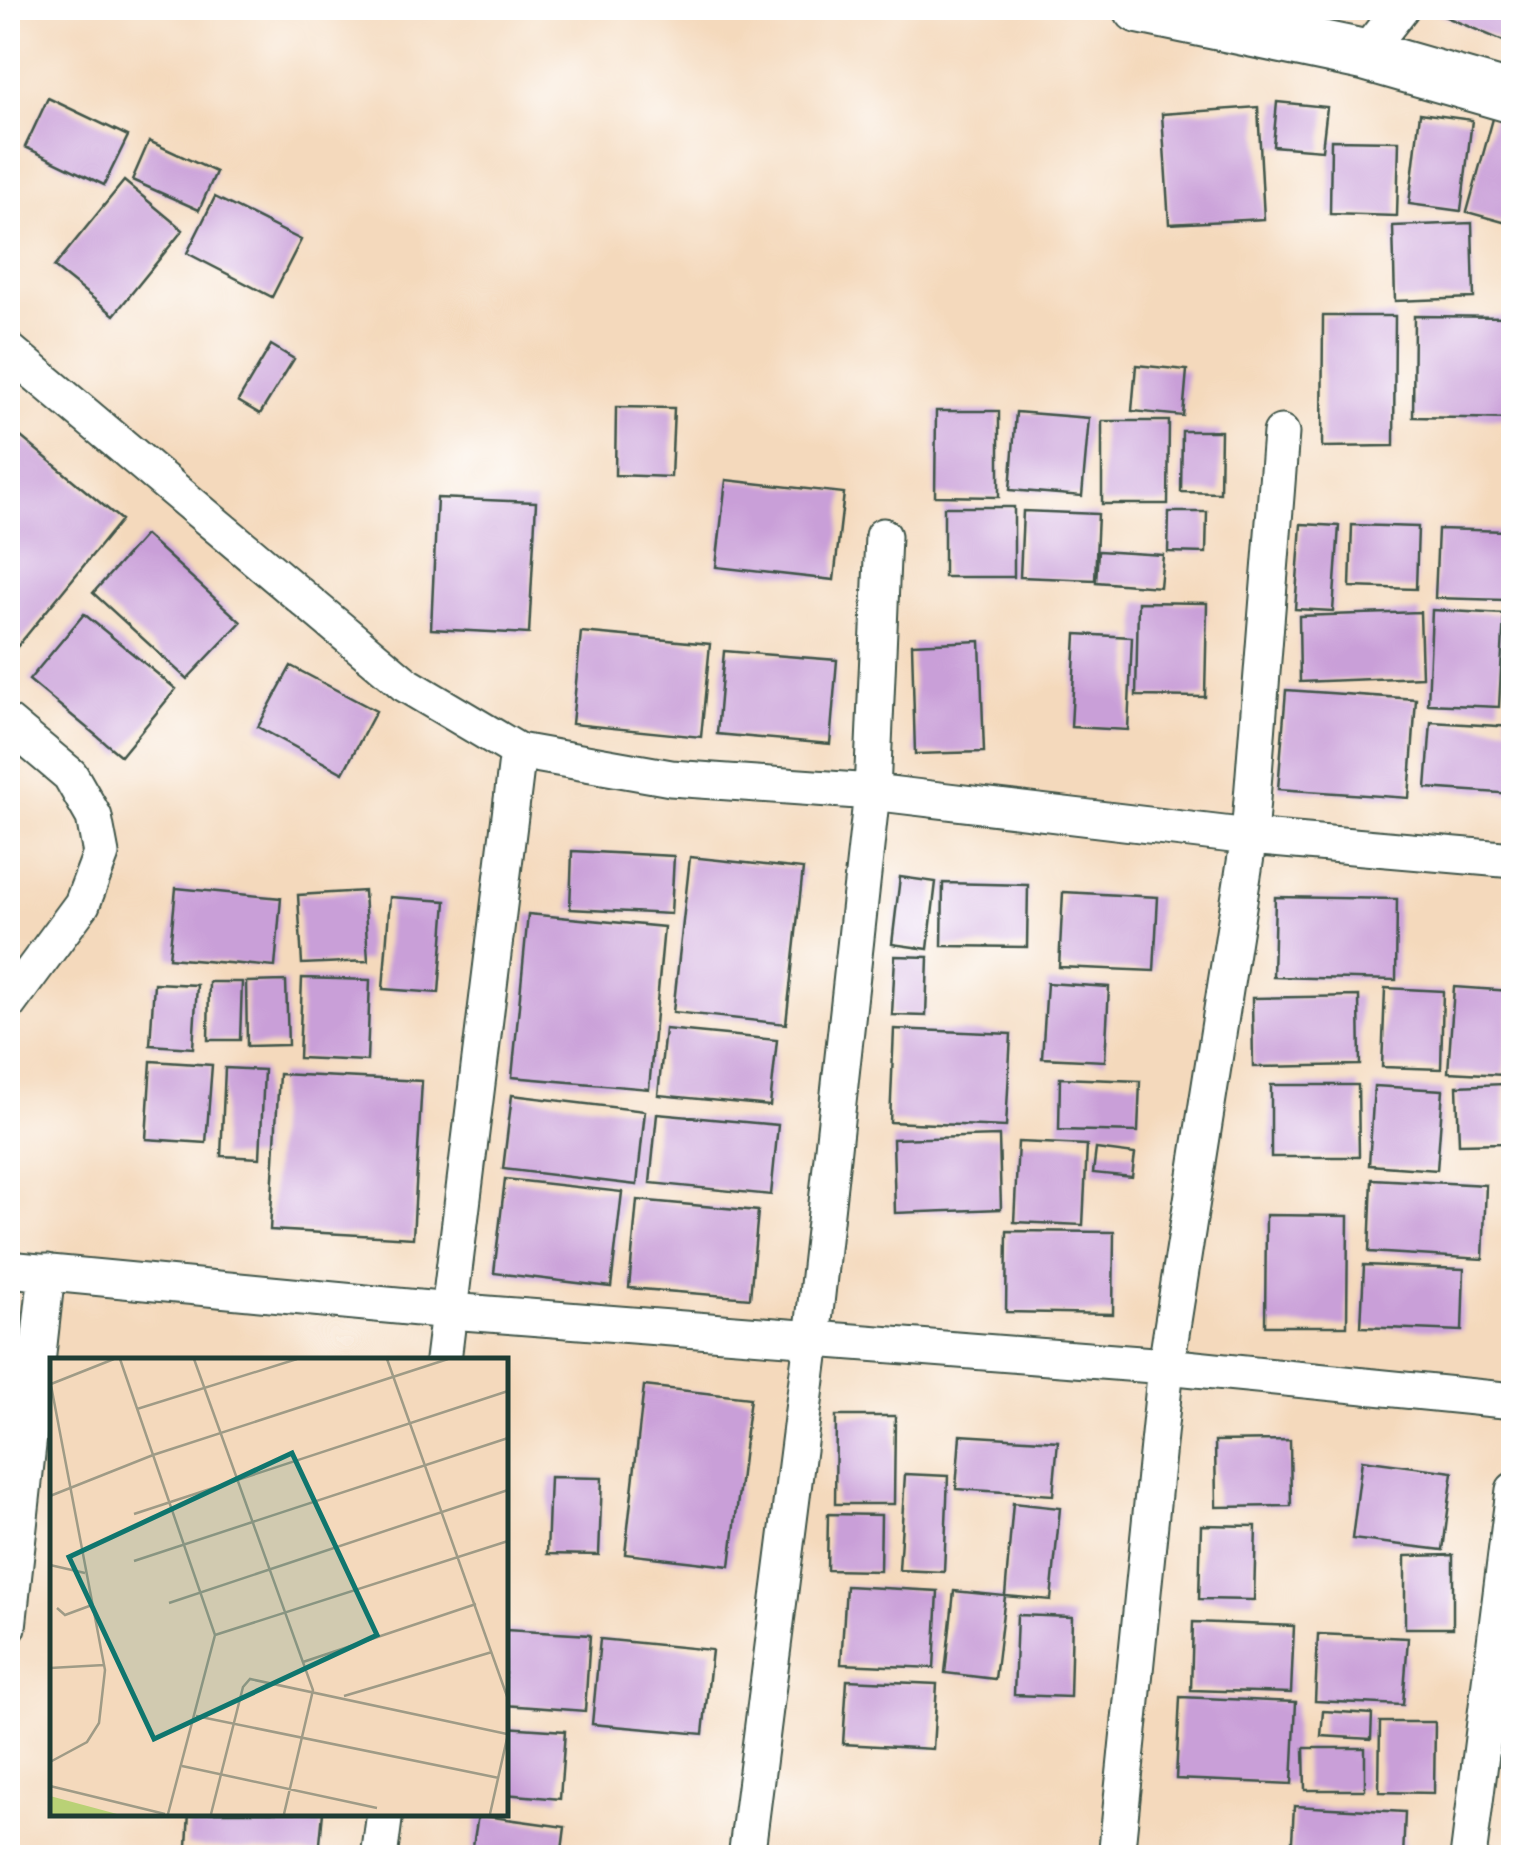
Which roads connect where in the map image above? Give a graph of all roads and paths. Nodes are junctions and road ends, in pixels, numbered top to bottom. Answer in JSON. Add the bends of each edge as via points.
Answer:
{"nodes":[{"id":1,"x":1139,"y":8,"type":"edge"},
{"id":2,"x":1401,"y":8,"type":"edge"},
{"id":3,"x":1364,"y":55,"type":"junction"},
{"id":4,"x":1514,"y":98,"type":"edge"},
{"id":5,"x":12,"y":364,"type":"edge"},
{"id":6,"x":1281,"y":433,"type":"dead end"},
{"id":7,"x":883,"y":536,"type":"dead end"},
{"id":8,"x":8,"y":722,"type":"edge"},
{"id":9,"x":518,"y":751,"type":"junction"},
{"id":10,"x":872,"y":792,"type":"junction"},
{"id":11,"x":1249,"y":837,"type":"junction"},
{"id":12,"x":1514,"y":860,"type":"edge"},
{"id":13,"x":8,"y":1004,"type":"edge"},
{"id":14,"x":8,"y":1269,"type":"edge"},
{"id":15,"x":47,"y":1272,"type":"junction"},
{"id":16,"x":450,"y":1311,"type":"junction"},
{"id":17,"x":812,"y":1340,"type":"junction"},
{"id":18,"x":443,"y":1358,"type":"edge"},
{"id":19,"x":1166,"y":1366,"type":"junction"},
{"id":20,"x":1514,"y":1401,"type":"edge"},
{"id":21,"x":1514,"y":1490,"type":"edge"},
{"id":22,"x":8,"y":1628,"type":"edge"},
{"id":23,"x":384,"y":1815,"type":"edge"},
{"id":24,"x":379,"y":1858,"type":"edge"},
{"id":25,"x":746,"y":1858,"type":"edge"},
{"id":26,"x":1116,"y":1858,"type":"edge"},
{"id":27,"x":1468,"y":1858,"type":"edge"}],
"edges":[{"from":1,"to":3,"type":"street"},
{"from":2,"to":3,"type":"street"},
{"from":3,"to":4,"type":"street"},
{"from":5,"to":9,"type":"street","via":[[405,684]]},
{"from":6,"to":11,"type":"street"},
{"from":7,"to":10,"type":"street"},
{"from":8,"to":13,"type":"street","via":[[70,775],[94,817],[101,854],[82,904]]},
{"from":9,"to":10,"type":"street","via":[[671,778]]},
{"from":9,"to":16,"type":"street"},
{"from":10,"to":11,"type":"street"},
{"from":10,"to":17,"type":"street"},
{"from":11,"to":12,"type":"street"},
{"from":11,"to":19,"type":"street"},
{"from":14,"to":15,"type":"street"},
{"from":15,"to":16,"type":"street"},
{"from":15,"to":22,"type":"street"},
{"from":16,"to":17,"type":"street"},
{"from":16,"to":18,"type":"street"},
{"from":17,"to":19,"type":"street"},
{"from":17,"to":25,"type":"street"},
{"from":19,"to":20,"type":"street"},
{"from":19,"to":26,"type":"street"},
{"from":21,"to":27,"type":"street"},
{"from":23,"to":24,"type":"street"}]}
